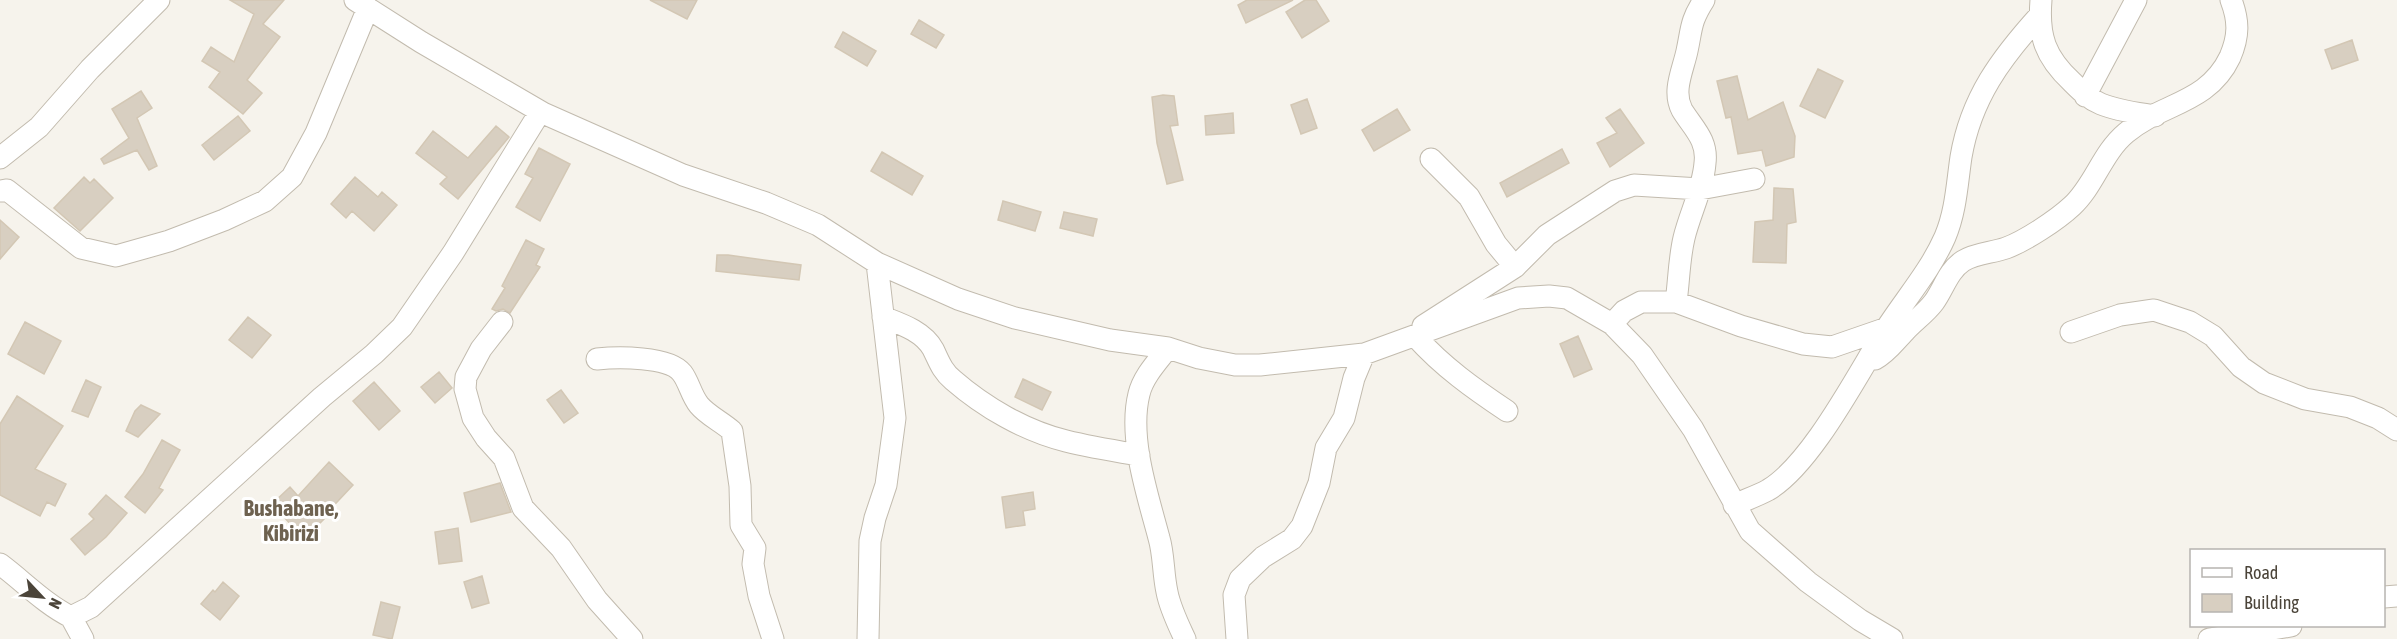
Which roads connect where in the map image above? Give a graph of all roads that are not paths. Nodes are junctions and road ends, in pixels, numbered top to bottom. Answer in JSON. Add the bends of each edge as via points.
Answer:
{"nodes":[{"id":1,"x":159,"y":0,"type":"edge"},
{"id":2,"x":1704,"y":0,"type":"edge"},
{"id":3,"x":2136,"y":0,"type":"edge"},
{"id":4,"x":2230,"y":0,"type":"edge"},
{"id":5,"x":362,"y":4,"type":"edge"},
{"id":6,"x":2040,"y":8,"type":"edge"},
{"id":7,"x":2085,"y":96,"type":"junction"},
{"id":8,"x":540,"y":112,"type":"junction"},
{"id":9,"x":2155,"y":116,"type":"junction"},
{"id":10,"x":0,"y":158,"type":"edge"},
{"id":11,"x":1431,"y":159,"type":"dead end"},
{"id":12,"x":1754,"y":179,"type":"dead end"},
{"id":13,"x":2,"y":185,"type":"edge"},
{"id":14,"x":1700,"y":189,"type":"junction"},
{"id":15,"x":877,"y":263,"type":"junction"},
{"id":16,"x":1515,"y":267,"type":"junction"},
{"id":17,"x":1676,"y":302,"type":"junction"},
{"id":18,"x":884,"y":317,"type":"junction"},
{"id":19,"x":502,"y":322,"type":"dead end"},
{"id":20,"x":1612,"y":324,"type":"junction"},
{"id":21,"x":1887,"y":328,"type":"junction"},
{"id":22,"x":2071,"y":332,"type":"dead end"},
{"id":23,"x":1408,"y":339,"type":"junction"},
{"id":24,"x":1168,"y":348,"type":"junction"},
{"id":25,"x":1364,"y":354,"type":"junction"},
{"id":26,"x":597,"y":359,"type":"dead end"},
{"id":27,"x":1864,"y":365,"type":"junction"},
{"id":28,"x":1507,"y":411,"type":"dead end"},
{"id":29,"x":2397,"y":430,"type":"edge"},
{"id":30,"x":1139,"y":455,"type":"junction"},
{"id":31,"x":1734,"y":505,"type":"junction"},
{"id":32,"x":0,"y":564,"type":"edge"},
{"id":33,"x":71,"y":617,"type":"junction"},
{"id":34,"x":2285,"y":627,"type":"edge"},
{"id":35,"x":83,"y":639,"type":"edge"},
{"id":36,"x":632,"y":639,"type":"edge"},
{"id":37,"x":773,"y":639,"type":"edge"},
{"id":38,"x":868,"y":639,"type":"edge"},
{"id":39,"x":1185,"y":639,"type":"edge"},
{"id":40,"x":1237,"y":639,"type":"edge"},
{"id":41,"x":1892,"y":639,"type":"edge"},
{"id":42,"x":2209,"y":639,"type":"edge"}],
"edges":[{"from":1,"to":10,"type":"street","via":[[39,127]]},
{"from":2,"to":14,"type":"street","via":[[1689,29],[1678,89],[1683,110],[1704,144],[1706,162]]},
{"from":3,"to":7,"type":"street"},
{"from":4,"to":9,"type":"street","via":[[2239,28],[2216,81]]},
{"from":5,"to":8,"type":"street"},
{"from":5,"to":13,"type":"street","via":[[316,133],[292,177],[265,201],[169,241],[116,256],[81,248]]},
{"from":6,"to":7,"type":"street","via":[[2042,39],[2050,58]]},
{"from":6,"to":21,"type":"street","via":[[2000,61],[1979,100],[1961,155],[1956,200],[1945,237],[1922,280]]},
{"from":7,"to":9,"type":"street","via":[[2102,104]]},
{"from":8,"to":15,"type":"street","via":[[683,175],[818,225]]},
{"from":8,"to":33,"type":"street","via":[[402,327],[92,607]]},
{"from":9,"to":27,"type":"street","via":[[2124,135],[2083,196],[2053,221],[2007,248],[1962,262],[1946,279],[1935,301],[1885,354]]},
{"from":11,"to":16,"type":"street","via":[[1469,197],[1496,244]]},
{"from":12,"to":14,"type":"street"},
{"from":14,"to":16,"type":"street","via":[[1634,185],[1615,191],[1547,235]]},
{"from":14,"to":17,"type":"street","via":[[1683,242]]},
{"from":15,"to":18,"type":"street"},
{"from":15,"to":24,"type":"street","via":[[958,299],[1015,318],[1110,340]]},
{"from":16,"to":23,"type":"street"},
{"from":17,"to":20,"type":"street","via":[[1641,302],[1624,311]]},
{"from":17,"to":21,"type":"street","via":[[1803,344],[1832,347]]},
{"from":18,"to":30,"type":"street","via":[[921,335],[938,363],[966,391],[1034,431]]},
{"from":18,"to":38,"type":"street","via":[[895,418],[886,485],[870,541]]},
{"from":19,"to":36,"type":"street","via":[[466,377],[465,389],[473,418],[504,458],[523,508],[561,548],[597,600]]},
{"from":20,"to":23,"type":"street","via":[[1567,298],[1518,298]]},
{"from":20,"to":31,"type":"street","via":[[1662,382],[1693,429]]},
{"from":21,"to":27,"type":"street"},
{"from":22,"to":29,"type":"street","via":[[2120,315],[2154,310],[2190,322],[2213,336],[2241,367],[2264,383],[2304,399],[2350,407]]},
{"from":23,"to":25,"type":"street"},
{"from":23,"to":28,"type":"street"},
{"from":24,"to":25,"type":"street","via":[[1235,365]]},
{"from":24,"to":30,"type":"street","via":[[1148,373],[1139,393]]},
{"from":25,"to":40,"type":"street","via":[[1344,418],[1326,448],[1319,483],[1302,526],[1292,539],[1263,556],[1240,579],[1234,595]]},
{"from":26,"to":37,"type":"street","via":[[617,357],[674,365],[684,374],[701,408],[732,431],[741,525],[755,548],[757,585]]},
{"from":27,"to":31,"type":"street","via":[[1790,472],[1769,489]]},
{"from":30,"to":39,"type":"street","via":[[1160,540],[1167,594]]},
{"from":31,"to":41,"type":"street","via":[[1750,531],[1808,582]]},
{"from":32,"to":33,"type":"street","via":[[52,607]]},
{"from":33,"to":35,"type":"street"},
{"from":34,"to":42,"type":"street"}]}
